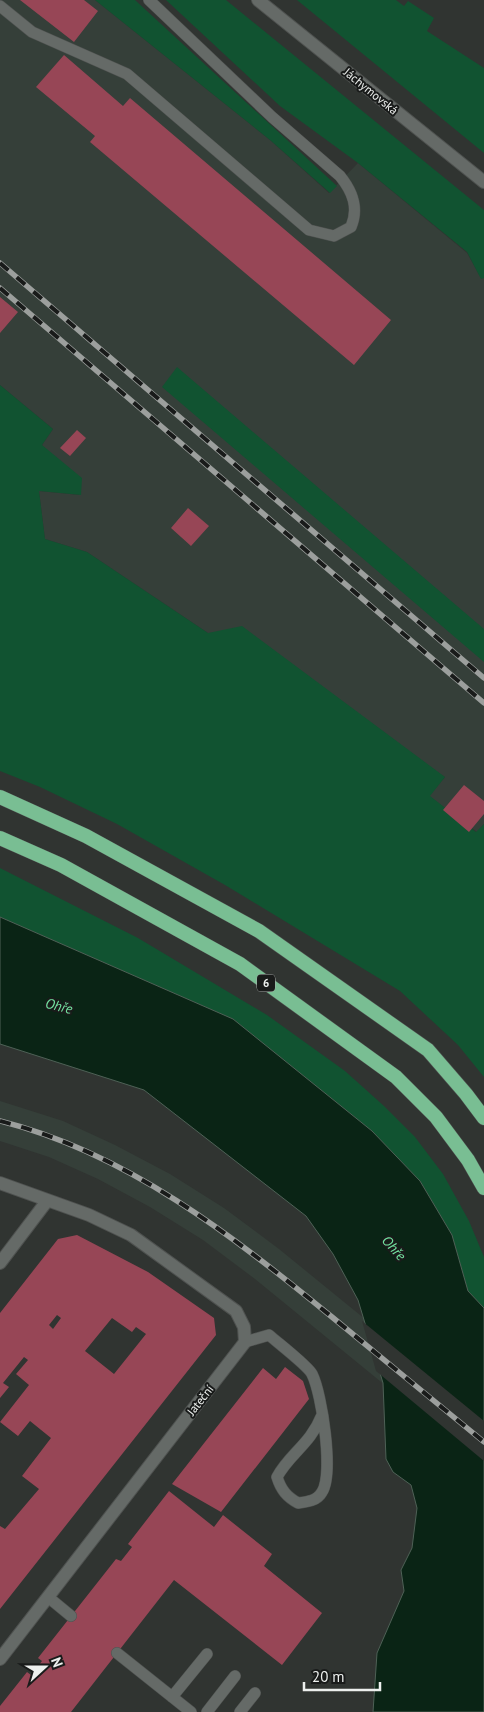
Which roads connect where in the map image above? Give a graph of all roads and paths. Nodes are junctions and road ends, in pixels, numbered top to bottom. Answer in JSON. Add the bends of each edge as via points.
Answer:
{"nodes":[{"id":1,"x":149,"y":0,"type":"edge"},
{"id":2,"x":258,"y":0,"type":"edge"},
{"id":3,"x":0,"y":6,"type":"edge"},
{"id":4,"x":484,"y":182,"type":"edge"},
{"id":5,"x":0,"y":797,"type":"edge"},
{"id":6,"x":0,"y":838,"type":"edge"},
{"id":7,"x":484,"y":1118,"type":"edge"},
{"id":8,"x":0,"y":1183,"type":"edge"},
{"id":9,"x":484,"y":1188,"type":"edge"},
{"id":10,"x":48,"y":1201,"type":"junction"},
{"id":11,"x":0,"y":1263,"type":"edge"},
{"id":12,"x":245,"y":1342,"type":"junction"},
{"id":13,"x":322,"y":1415,"type":"junction"},
{"id":14,"x":48,"y":1597,"type":"junction"},
{"id":15,"x":71,"y":1616,"type":"dead end"},
{"id":16,"x":117,"y":1653,"type":"dead end"},
{"id":17,"x":207,"y":1654,"type":"dead end"},
{"id":18,"x":0,"y":1659,"type":"edge"},
{"id":19,"x":235,"y":1676,"type":"dead end"},
{"id":20,"x":255,"y":1693,"type":"dead end"},
{"id":21,"x":172,"y":1697,"type":"junction"},
{"id":22,"x":191,"y":1712,"type":"edge"},
{"id":23,"x":207,"y":1712,"type":"edge"},
{"id":24,"x":240,"y":1712,"type":"edge"}],
"edges":[{"from":1,"to":3,"type":"lane","via":[[272,117],[340,176],[356,208],[351,227],[334,236],[309,230],[127,74],[32,32]]},
{"from":2,"to":4,"type":"street","name":"Jáchymovská"},
{"from":5,"to":7,"type":"highway","via":[[86,836],[259,931],[428,1050]]},
{"from":6,"to":9,"type":"highway","number":"6","via":[[61,866],[240,964],[388,1071],[436,1117]]},
{"from":8,"to":10,"type":"street"},
{"from":10,"to":11,"type":"street"},
{"from":10,"to":12,"type":"street","via":[[89,1215],[139,1241],[236,1311],[244,1327]]},
{"from":12,"to":13,"type":"lane","via":[[269,1335],[312,1374]]},
{"from":12,"to":14,"type":"street","name":"Jateční"},
{"from":13,"to":13,"type":"lane","via":[[328,1457],[327,1482],[316,1498],[298,1503],[280,1488],[277,1477],[312,1436]]},
{"from":14,"to":15,"type":"lane"},
{"from":14,"to":18,"type":"street","name":"Jateční"},
{"from":16,"to":21,"type":"lane"},
{"from":17,"to":21,"type":"lane"},
{"from":19,"to":23,"type":"lane"},
{"from":20,"to":24,"type":"lane"},
{"from":21,"to":22,"type":"lane"}]}
